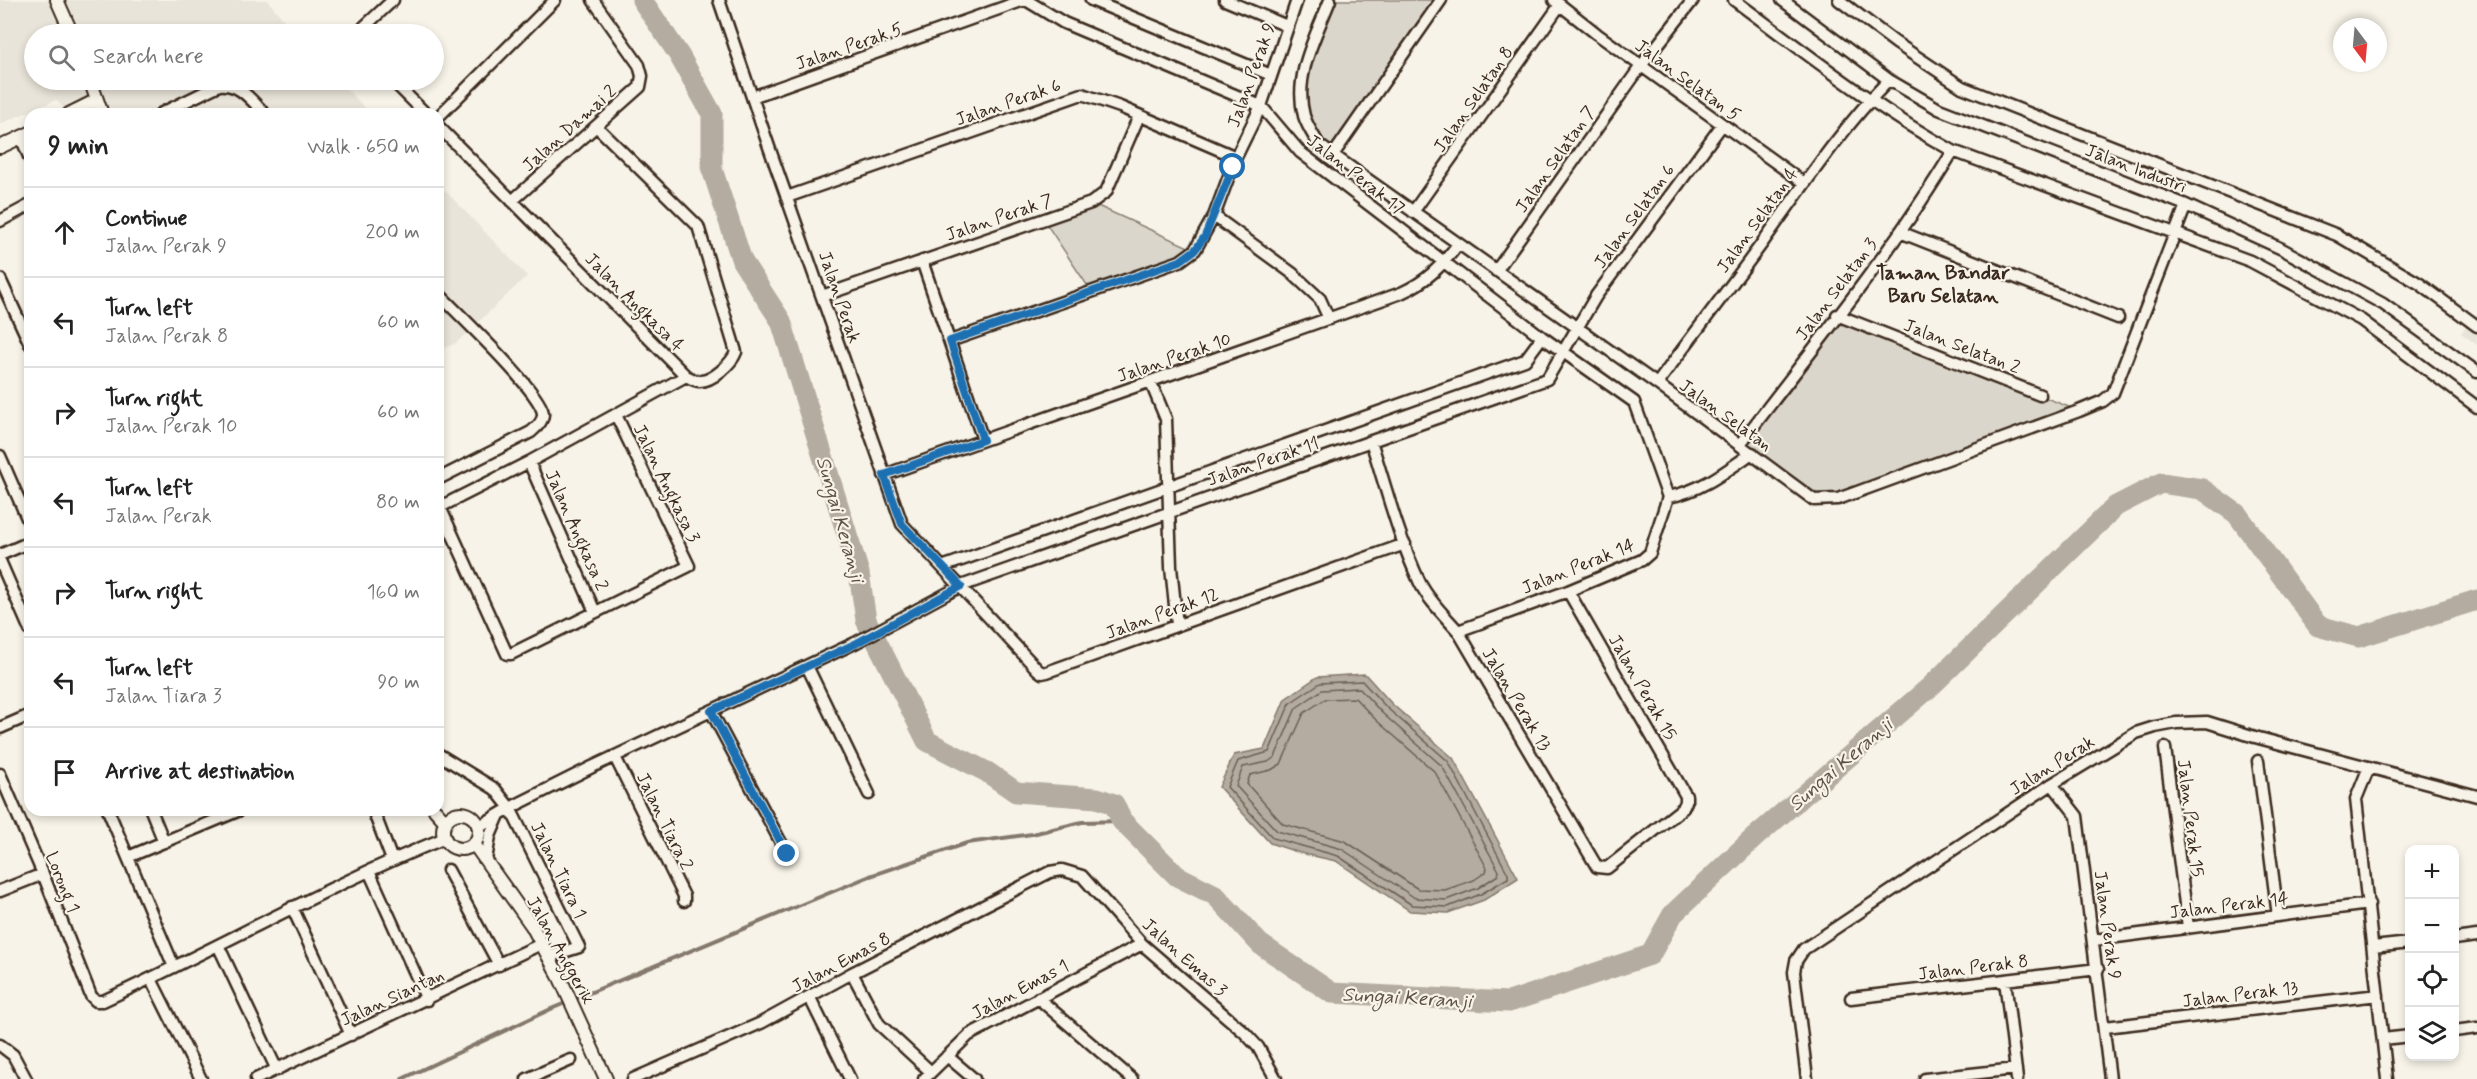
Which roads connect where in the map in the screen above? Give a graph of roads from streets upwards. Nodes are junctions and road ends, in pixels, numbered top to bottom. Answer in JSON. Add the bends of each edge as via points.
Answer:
{"nodes":[{"id":1,"x":57,"y":0,"type":"edge"},
{"id":2,"x":393,"y":0,"type":"edge"},
{"id":3,"x":555,"y":0,"type":"edge"},
{"id":4,"x":593,"y":0,"type":"edge"},
{"id":5,"x":719,"y":0,"type":"edge"},
{"id":6,"x":1025,"y":0,"type":"edge"},
{"id":7,"x":1091,"y":0,"type":"edge"},
{"id":8,"x":1225,"y":0,"type":"edge"},
{"id":9,"x":1297,"y":0,"type":"edge"},
{"id":10,"x":1330,"y":0,"type":"edge"},
{"id":11,"x":1441,"y":0,"type":"edge"},
{"id":12,"x":1693,"y":0,"type":"edge"},
{"id":13,"x":1734,"y":0,"type":"edge"},
{"id":14,"x":1782,"y":0,"type":"edge"},
{"id":15,"x":1839,"y":0,"type":"edge"},
{"id":16,"x":1557,"y":2,"type":"edge"},
{"id":17,"x":68,"y":24,"type":"edge"},
{"id":18,"x":367,"y":24,"type":"edge"},
{"id":19,"x":1287,"y":26,"type":"junction"},
{"id":20,"x":1641,"y":66,"type":"junction"},
{"id":21,"x":1271,"y":75,"type":"junction"},
{"id":22,"x":1889,"y":80,"type":"junction"},
{"id":23,"x":94,"y":90,"type":"edge"},
{"id":24,"x":209,"y":90,"type":"edge"},
{"id":25,"x":239,"y":90,"type":"edge"},
{"id":26,"x":402,"y":90,"type":"edge"},
{"id":27,"x":752,"y":98,"type":"junction"},
{"id":28,"x":97,"y":100,"type":"junction"},
{"id":29,"x":1869,"y":100,"type":"junction"},
{"id":30,"x":1261,"y":106,"type":"junction"},
{"id":31,"x":81,"y":108,"type":"edge"},
{"id":32,"x":100,"y":108,"type":"edge"},
{"id":33,"x":172,"y":108,"type":"edge"},
{"id":34,"x":259,"y":108,"type":"edge"},
{"id":35,"x":420,"y":108,"type":"edge"},
{"id":36,"x":444,"y":111,"type":"edge"},
{"id":37,"x":1139,"y":116,"type":"junction"},
{"id":38,"x":1722,"y":125,"type":"junction"},
{"id":39,"x":597,"y":126,"type":"junction"},
{"id":40,"x":444,"y":132,"type":"edge"},
{"id":41,"x":24,"y":135,"type":"edge"},
{"id":42,"x":0,"y":147,"type":"edge"},
{"id":43,"x":1953,"y":151,"type":"junction"},
{"id":44,"x":1333,"y":155,"type":"junction"},
{"id":45,"x":1236,"y":158,"type":"junction"},
{"id":46,"x":1804,"y":183,"type":"junction"},
{"id":47,"x":787,"y":197,"type":"junction"},
{"id":48,"x":512,"y":201,"type":"junction"},
{"id":49,"x":2186,"y":205,"type":"junction"},
{"id":50,"x":24,"y":208,"type":"edge"},
{"id":51,"x":1413,"y":212,"type":"junction"},
{"id":52,"x":1214,"y":216,"type":"junction"},
{"id":53,"x":0,"y":221,"type":"edge"},
{"id":54,"x":1900,"y":231,"type":"junction"},
{"id":55,"x":2174,"y":232,"type":"junction"},
{"id":56,"x":1458,"y":244,"type":"junction"},
{"id":57,"x":922,"y":261,"type":"junction"},
{"id":58,"x":1444,"y":263,"type":"junction"},
{"id":59,"x":1496,"y":271,"type":"junction"},
{"id":60,"x":0,"y":279,"type":"edge"},
{"id":61,"x":822,"y":296,"type":"junction"},
{"id":62,"x":444,"y":299,"type":"edge"},
{"id":63,"x":1838,"y":315,"type":"junction"},
{"id":64,"x":2118,"y":318,"type":"dead end"},
{"id":65,"x":1329,"y":319,"type":"junction"},
{"id":66,"x":2477,"y":326,"type":"edge"},
{"id":67,"x":1577,"y":329,"type":"junction"},
{"id":68,"x":24,"y":331,"type":"edge"},
{"id":69,"x":1542,"y":337,"type":"junction"},
{"id":70,"x":950,"y":341,"type":"junction"},
{"id":71,"x":1564,"y":352,"type":"junction"},
{"id":72,"x":2477,"y":372,"type":"edge"},
{"id":73,"x":686,"y":376,"type":"junction"},
{"id":74,"x":1151,"y":383,"type":"junction"},
{"id":75,"x":1657,"y":384,"type":"junction"},
{"id":76,"x":2040,"y":395,"type":"dead end"},
{"id":77,"x":2477,"y":407,"type":"edge"},
{"id":78,"x":616,"y":415,"type":"junction"},
{"id":79,"x":983,"y":440,"type":"junction"},
{"id":80,"x":1371,"y":441,"type":"junction"},
{"id":81,"x":1740,"y":444,"type":"junction"},
{"id":82,"x":1752,"y":453,"type":"junction"},
{"id":83,"x":0,"y":456,"type":"edge"},
{"id":84,"x":529,"y":462,"type":"junction"},
{"id":85,"x":884,"y":475,"type":"junction"},
{"id":86,"x":444,"y":476,"type":"edge"},
{"id":87,"x":1169,"y":487,"type":"junction"},
{"id":88,"x":1668,"y":497,"type":"junction"},
{"id":89,"x":444,"y":504,"type":"edge"},
{"id":90,"x":24,"y":511,"type":"edge"},
{"id":91,"x":1169,"y":512,"type":"junction"},
{"id":92,"x":444,"y":518,"type":"edge"},
{"id":93,"x":1405,"y":544,"type":"junction"},
{"id":94,"x":24,"y":545,"type":"edge"},
{"id":95,"x":0,"y":555,"type":"edge"},
{"id":96,"x":0,"y":561,"type":"edge"},
{"id":97,"x":942,"y":567,"type":"junction"},
{"id":98,"x":961,"y":586,"type":"junction"},
{"id":99,"x":1568,"y":591,"type":"junction"},
{"id":100,"x":595,"y":612,"type":"junction"},
{"id":101,"x":24,"y":616,"type":"edge"},
{"id":102,"x":1177,"y":625,"type":"junction"},
{"id":103,"x":1458,"y":631,"type":"junction"},
{"id":104,"x":807,"y":666,"type":"junction"},
{"id":105,"x":711,"y":711,"type":"junction"},
{"id":106,"x":24,"y":718,"type":"edge"},
{"id":107,"x":0,"y":728,"type":"edge"},
{"id":108,"x":2165,"y":748,"type":"dead end"},
{"id":109,"x":615,"y":757,"type":"junction"},
{"id":110,"x":444,"y":758,"type":"edge"},
{"id":111,"x":2258,"y":761,"type":"dead end"},
{"id":112,"x":2369,"y":767,"type":"junction"},
{"id":113,"x":0,"y":774,"type":"edge"},
{"id":114,"x":2052,"y":784,"type":"junction"},
{"id":115,"x":3,"y":787,"type":"edge"},
{"id":116,"x":869,"y":794,"type":"dead end"},
{"id":117,"x":2477,"y":796,"type":"edge"},
{"id":118,"x":1686,"y":801,"type":"joint"},
{"id":119,"x":510,"y":808,"type":"junction"},
{"id":120,"x":499,"y":815,"type":"junction"},
{"id":121,"x":111,"y":816,"type":"edge"},
{"id":122,"x":153,"y":816,"type":"edge"},
{"id":123,"x":219,"y":816,"type":"edge"},
{"id":124,"x":375,"y":816,"type":"edge"},
{"id":125,"x":440,"y":816,"type":"edge"},
{"id":126,"x":446,"y":822,"type":"junction"},
{"id":127,"x":478,"y":827,"type":"junction"},
{"id":128,"x":445,"y":838,"type":"junction"},
{"id":129,"x":164,"y":842,"type":"junction"},
{"id":130,"x":474,"y":844,"type":"junction"},
{"id":131,"x":787,"y":854,"type":"dead end"},
{"id":132,"x":128,"y":857,"type":"junction"},
{"id":133,"x":392,"y":860,"type":"junction"},
{"id":134,"x":486,"y":860,"type":"junction"},
{"id":135,"x":448,"y":870,"type":"dead end"},
{"id":136,"x":1062,"y":870,"type":"joint"},
{"id":137,"x":369,"y":871,"type":"junction"},
{"id":138,"x":43,"y":874,"type":"junction"},
{"id":139,"x":0,"y":891,"type":"edge"},
{"id":140,"x":684,"y":901,"type":"dead end"},
{"id":141,"x":2368,"y":904,"type":"junction"},
{"id":142,"x":292,"y":907,"type":"junction"},
{"id":143,"x":2278,"y":916,"type":"junction"},
{"id":144,"x":2188,"y":927,"type":"junction"},
{"id":145,"x":2477,"y":936,"type":"edge"},
{"id":146,"x":2459,"y":938,"type":"edge"},
{"id":147,"x":2094,"y":940,"type":"junction"},
{"id":148,"x":2405,"y":943,"type":"edge"},
{"id":149,"x":541,"y":944,"type":"junction"},
{"id":150,"x":1142,"y":944,"type":"junction"},
{"id":151,"x":218,"y":945,"type":"junction"},
{"id":152,"x":2373,"y":947,"type":"junction"},
{"id":153,"x":548,"y":957,"type":"junction"},
{"id":154,"x":499,"y":965,"type":"junction"},
{"id":155,"x":174,"y":967,"type":"junction"},
{"id":156,"x":2098,"y":969,"type":"junction"},
{"id":157,"x":852,"y":974,"type":"junction"},
{"id":158,"x":151,"y":979,"type":"junction"},
{"id":159,"x":2005,"y":980,"type":"junction"},
{"id":160,"x":2378,"y":995,"type":"junction"},
{"id":161,"x":810,"y":998,"type":"junction"},
{"id":162,"x":1038,"y":998,"type":"junction"},
{"id":163,"x":1851,"y":998,"type":"dead end"},
{"id":164,"x":427,"y":1000,"type":"junction"},
{"id":165,"x":2105,"y":1027,"type":"junction"},
{"id":166,"x":2477,"y":1028,"type":"edge"},
{"id":167,"x":2459,"y":1030,"type":"edge"},
{"id":168,"x":351,"y":1035,"type":"junction"},
{"id":169,"x":2405,"y":1036,"type":"edge"},
{"id":170,"x":2383,"y":1039,"type":"junction"},
{"id":171,"x":0,"y":1045,"type":"edge"},
{"id":172,"x":947,"y":1056,"type":"junction"},
{"id":173,"x":571,"y":1060,"type":"dead end"},
{"id":174,"x":277,"y":1070,"type":"junction"},
{"id":175,"x":2016,"y":1074,"type":"edge"},
{"id":176,"x":928,"y":1076,"type":"edge"},
{"id":177,"x":26,"y":1079,"type":"edge"},
{"id":178,"x":201,"y":1079,"type":"edge"},
{"id":179,"x":256,"y":1079,"type":"edge"},
{"id":180,"x":527,"y":1079,"type":"edge"},
{"id":181,"x":606,"y":1079,"type":"edge"},
{"id":182,"x":633,"y":1079,"type":"edge"},
{"id":183,"x":850,"y":1079,"type":"edge"},
{"id":184,"x":974,"y":1079,"type":"edge"},
{"id":185,"x":1132,"y":1079,"type":"edge"},
{"id":186,"x":1276,"y":1079,"type":"edge"},
{"id":187,"x":1807,"y":1079,"type":"edge"},
{"id":188,"x":1925,"y":1079,"type":"edge"},
{"id":189,"x":2110,"y":1079,"type":"edge"},
{"id":190,"x":2387,"y":1079,"type":"edge"}],
"edges":[{"from":1,"to":17,"type":"street"},
{"from":2,"to":18,"type":"street"},
{"from":3,"to":36,"type":"street"},
{"from":4,"to":39,"type":"street","name":"Jalan Damai 2","via":[[639,65],[642,76],[640,87]]},
{"from":5,"to":27,"type":"street","name":"Jalan Perak"},
{"from":6,"to":27,"type":"street","name":"Jalan Perak 5"},
{"from":6,"to":30,"type":"street","name":"Jalan Perak 17","via":[[1064,23]]},
{"from":7,"to":21,"type":"street"},
{"from":8,"to":19,"type":"street"},
{"from":9,"to":19,"type":"street","name":"Jalan Perak 9"},
{"from":10,"to":44,"type":"street","name":"Jalan Selatan","via":[[1300,84],[1304,117],[1319,145]]},
{"from":11,"to":44,"type":"street"},
{"from":12,"to":20,"type":"street","name":"Jalan Selatan 7"},
{"from":13,"to":29,"type":"street"},
{"from":14,"to":22,"type":"street","name":"Jalan Industri"},
{"from":15,"to":66,"type":"street","name":"Jalan Industri","via":[[1962,87],[2337,235],[2420,284]]},
{"from":16,"to":20,"type":"street","name":"Jalan Selatan 5"},
{"from":16,"to":51,"type":"street","name":"Jalan Selatan 8"},
{"from":19,"to":21,"type":"street","name":"Jalan Perak 9"},
{"from":20,"to":38,"type":"street","name":"Jalan Selatan 5"},
{"from":20,"to":59,"type":"street","name":"Jalan Selatan 7"},
{"from":21,"to":30,"type":"street","name":"Jalan Perak 9"},
{"from":22,"to":29,"type":"street","name":"Jalan Selatan 4"},
{"from":22,"to":49,"type":"street","name":"Jalan Industri","via":[[1939,109]]},
{"from":23,"to":28,"type":"street"},
{"from":24,"to":33,"type":"street"},
{"from":25,"to":34,"type":"street"},
{"from":26,"to":35,"type":"street"},
{"from":27,"to":47,"type":"street","name":"Jalan Perak"},
{"from":28,"to":31,"type":"street"},
{"from":28,"to":32,"type":"street"},
{"from":29,"to":43,"type":"street"},
{"from":29,"to":46,"type":"street","name":"Jalan Selatan 4"},
{"from":30,"to":45,"type":"street","name":"Jalan Perak 9"},
{"from":30,"to":58,"type":"street","name":"Jalan Perak 17","via":[[1300,153]]},
{"from":37,"to":45,"type":"street","name":"Jalan Perak 6"},
{"from":37,"to":47,"type":"street","name":"Jalan Perak 6","via":[[1082,94]]},
{"from":37,"to":57,"type":"street","name":"Jalan Perak 7","via":[[1106,192],[1091,203]]},
{"from":38,"to":46,"type":"street","name":"Jalan Selatan 5"},
{"from":38,"to":67,"type":"street","name":"Jalan Selatan 6","via":[[1596,296]]},
{"from":39,"to":48,"type":"street","name":"Jalan Damai 2"},
{"from":39,"to":73,"type":"street","name":"Jalan Angkasa 4","via":[[698,225],[736,352],[734,359],[708,380],[698,382]]},
{"from":40,"to":48,"type":"street","name":"Jalan Angkasa 4"},
{"from":41,"to":42,"type":"street"},
{"from":43,"to":54,"type":"street","name":"Jalan Selatan 3"},
{"from":43,"to":55,"type":"street"},
{"from":44,"to":51,"type":"street","name":"Jalan Selatan"},
{"from":45,"to":52,"type":"street","name":"Jalan Perak 9"},
{"from":46,"to":75,"type":"street","name":"Jalan Selatan 4"},
{"from":47,"to":61,"type":"street","name":"Jalan Perak"},
{"from":48,"to":73,"type":"street","name":"Jalan Angkasa 4"},
{"from":49,"to":55,"type":"street","name":"Jalan Selatan"},
{"from":49,"to":72,"type":"street","name":"Jalan Industri","via":[[2282,249],[2384,304]]},
{"from":50,"to":53,"type":"street"},
{"from":51,"to":56,"type":"street","name":"Jalan Selatan"},
{"from":52,"to":65,"type":"street","via":[[1292,273],[1320,299]]},
{"from":52,"to":70,"type":"street","name":"Jalan Perak 9","via":[[1195,250],[1180,261]]},
{"from":54,"to":63,"type":"street","name":"Jalan Selatan 3"},
{"from":54,"to":64,"type":"street"},
{"from":55,"to":77,"type":"street","via":[[2250,261],[2361,320]]},
{"from":55,"to":82,"type":"street","name":"Jalan Selatan","via":[[2120,380],[2114,393],[2103,401],[1838,499],[1814,500]]},
{"from":56,"to":58,"type":"street","name":"Jalan Perak 10"},
{"from":56,"to":59,"type":"street","name":"Jalan Selatan"},
{"from":57,"to":61,"type":"street","name":"Jalan Perak 7"},
{"from":57,"to":70,"type":"street"},
{"from":58,"to":65,"type":"street","name":"Jalan Perak 10","via":[[1421,284]]},
{"from":58,"to":69,"type":"street","name":"Jalan Perak 17"},
{"from":59,"to":67,"type":"street","name":"Jalan Selatan"},
{"from":60,"to":68,"type":"street"},
{"from":61,"to":85,"type":"street","name":"Jalan Perak"},
{"from":62,"to":86,"type":"street","via":[[527,386],[543,418],[531,432]]},
{"from":63,"to":76,"type":"street","name":"Jalan Selatan 2"},
{"from":63,"to":81,"type":"street","name":"Jalan Selatan 3"},
{"from":65,"to":74,"type":"street","name":"Jalan Perak 10"},
{"from":67,"to":71,"type":"street","name":"Jalan Selatan 6"},
{"from":67,"to":75,"type":"street","name":"Jalan Selatan"},
{"from":69,"to":71,"type":"street","name":"Jalan Perak 17"},
{"from":69,"to":87,"type":"street","name":"Jalan Perak 11","via":[[1525,360]]},
{"from":70,"to":79,"type":"street"},
{"from":71,"to":80,"type":"street","name":"Jalan Perak 11","via":[[1547,379]]},
{"from":71,"to":88,"type":"street","via":[[1634,402]]},
{"from":73,"to":78,"type":"street"},
{"from":74,"to":79,"type":"street","name":"Jalan Perak 10"},
{"from":74,"to":87,"type":"street","via":[[1166,419]]},
{"from":75,"to":81,"type":"street","name":"Jalan Selatan"},
{"from":78,"to":84,"type":"street"},
{"from":78,"to":100,"type":"street","name":"Jalan Angkasa 3","via":[[689,566]]},
{"from":79,"to":85,"type":"street","name":"Jalan Perak 10"},
{"from":80,"to":91,"type":"street","name":"Jalan Perak 11"},
{"from":80,"to":93,"type":"street","name":"Jalan Perak 13"},
{"from":81,"to":82,"type":"street","name":"Jalan Selatan"},
{"from":82,"to":88,"type":"street","via":[[1717,479]]},
{"from":83,"to":90,"type":"street"},
{"from":84,"to":89,"type":"street"},
{"from":84,"to":100,"type":"street","name":"Jalan Angkasa 2"},
{"from":85,"to":97,"type":"street","name":"Jalan Perak","via":[[902,524]]},
{"from":87,"to":91,"type":"street"},
{"from":87,"to":97,"type":"street","name":"Jalan Perak 11"},
{"from":88,"to":99,"type":"street","name":"Jalan Perak 14","via":[[1650,553]]},
{"from":91,"to":98,"type":"street","name":"Jalan Perak 11"},
{"from":91,"to":102,"type":"street"},
{"from":92,"to":100,"type":"street","via":[[507,654]]},
{"from":93,"to":102,"type":"street","name":"Jalan Perak 12"},
{"from":93,"to":103,"type":"street","name":"Jalan Perak 13","via":[[1420,584]]},
{"from":94,"to":95,"type":"street"},
{"from":96,"to":101,"type":"street"},
{"from":97,"to":98,"type":"street","name":"Jalan Perak"},
{"from":98,"to":102,"type":"street","name":"Jalan Perak 12","via":[[1042,673]]},
{"from":98,"to":104,"type":"street","name":"Jalan Perak 11"},
{"from":99,"to":103,"type":"street","name":"Jalan Perak 14"},
{"from":99,"to":118,"type":"street","name":"Jalan Perak 15"},
{"from":103,"to":118,"type":"street","name":"Jalan Perak 13","via":[[1597,867],[1607,868],[1683,808]]},
{"from":104,"to":105,"type":"street","name":"Jalan Perak 11"},
{"from":104,"to":116,"type":"street"},
{"from":105,"to":109,"type":"street","name":"Jalan Perak 11"},
{"from":105,"to":131,"type":"street"},
{"from":106,"to":107,"type":"street"},
{"from":108,"to":144,"type":"street","name":"Jalan Perak 15"},
{"from":109,"to":119,"type":"street","name":"Jalan Perak 11"},
{"from":109,"to":140,"type":"street","name":"Jalan Tiara 2"},
{"from":110,"to":119,"type":"street","name":"Jalan Tiara 1","via":[[495,789]]},
{"from":111,"to":143,"type":"street"},
{"from":112,"to":114,"type":"street","name":"Jalan Perak","via":[[2207,722],[2176,723],[2136,733]]},
{"from":112,"to":117,"type":"street","name":"Jalan Perak"},
{"from":112,"to":141,"type":"street","via":[[2356,799]]},
{"from":113,"to":115,"type":"street","name":"Lorong 1"},
{"from":114,"to":147,"type":"street","name":"Jalan Perak 9","via":[[2077,816]]},
{"from":114,"to":187,"type":"street","name":"Jalan Perak","via":[[1804,949],[1794,972]]},
{"from":115,"to":138,"type":"street","name":"Lorong 1"},
{"from":119,"to":120,"type":"street","name":"Jalan Perak 11"},
{"from":119,"to":153,"type":"street","name":"Jalan Tiara 1","via":[[579,947]]},
{"from":120,"to":127,"type":"street","name":"Jalan Perak 11"},
{"from":120,"to":134,"type":"street"},
{"from":121,"to":132,"type":"street"},
{"from":122,"to":129,"type":"street"},
{"from":123,"to":129,"type":"street"},
{"from":124,"to":133,"type":"street"},
{"from":125,"to":126,"type":"street"},
{"from":126,"to":127,"type":"street","via":[[461,814],[472,817]]},
{"from":126,"to":128,"type":"street"},
{"from":127,"to":130,"type":"street"},
{"from":128,"to":130,"type":"street","via":[[458,849]]},
{"from":128,"to":133,"type":"street"},
{"from":129,"to":132,"type":"street"},
{"from":130,"to":134,"type":"street","name":"Jalan Anggerik"},
{"from":132,"to":155,"type":"street"},
{"from":133,"to":137,"type":"street"},
{"from":134,"to":149,"type":"street","name":"Jalan Anggerik"},
{"from":135,"to":154,"type":"street"},
{"from":136,"to":150,"type":"street","name":"Jalan Emas 3","via":[[1082,876]]},
{"from":136,"to":157,"type":"street","name":"Jalan Emas 8","via":[[1050,872]]},
{"from":137,"to":142,"type":"street"},
{"from":137,"to":164,"type":"street"},
{"from":138,"to":139,"type":"street"},
{"from":138,"to":158,"type":"street","name":"Lorong 1","via":[[96,1001]]},
{"from":141,"to":143,"type":"street","name":"Jalan Perak 14"},
{"from":141,"to":152,"type":"street"},
{"from":142,"to":151,"type":"street"},
{"from":142,"to":168,"type":"street"},
{"from":143,"to":144,"type":"street","name":"Jalan Perak 14"},
{"from":144,"to":147,"type":"street","name":"Jalan Perak 14"},
{"from":145,"to":146,"type":"street"},
{"from":147,"to":156,"type":"street","name":"Jalan Perak 9"},
{"from":148,"to":152,"type":"street"},
{"from":149,"to":153,"type":"street","name":"Jalan Anggerik"},
{"from":149,"to":154,"type":"street","name":"Jalan Siantan"},
{"from":150,"to":162,"type":"street","name":"Jalan Emas 1"},
{"from":150,"to":186,"type":"street","name":"Jalan Emas 3","via":[[1244,1032],[1258,1047]]},
{"from":151,"to":155,"type":"street"},
{"from":151,"to":174,"type":"street"},
{"from":152,"to":160,"type":"street"},
{"from":153,"to":181,"type":"street","name":"Jalan Anggerik"},
{"from":154,"to":164,"type":"street","name":"Jalan Siantan"},
{"from":155,"to":158,"type":"street"},
{"from":156,"to":159,"type":"street","name":"Jalan Perak 8"},
{"from":156,"to":165,"type":"street","name":"Jalan Perak 9"},
{"from":157,"to":161,"type":"street","name":"Jalan Emas 8"},
{"from":157,"to":176,"type":"street","via":[[879,1024]]},
{"from":158,"to":178,"type":"street"},
{"from":159,"to":163,"type":"street","name":"Jalan Perak 8"},
{"from":159,"to":175,"type":"street"},
{"from":160,"to":165,"type":"street","name":"Jalan Perak 13"},
{"from":160,"to":170,"type":"street"},
{"from":161,"to":182,"type":"street","name":"Jalan Emas 8"},
{"from":161,"to":183,"type":"street"},
{"from":162,"to":172,"type":"street","name":"Jalan Emas 1","via":[[969,1035]]},
{"from":162,"to":185,"type":"street"},
{"from":164,"to":168,"type":"street","name":"Jalan Siantan"},
{"from":165,"to":189,"type":"street","name":"Jalan Perak 9"},
{"from":166,"to":167,"type":"street"},
{"from":168,"to":174,"type":"street","name":"Jalan Siantan"},
{"from":169,"to":170,"type":"street"},
{"from":170,"to":190,"type":"street"},
{"from":171,"to":177,"type":"street","via":[[13,1055]]},
{"from":172,"to":176,"type":"street","name":"Jalan Emas 1"},
{"from":172,"to":184,"type":"street"},
{"from":173,"to":180,"type":"street"},
{"from":174,"to":179,"type":"street","name":"Jalan Siantan"},
{"from":175,"to":188,"type":"street"}]}
